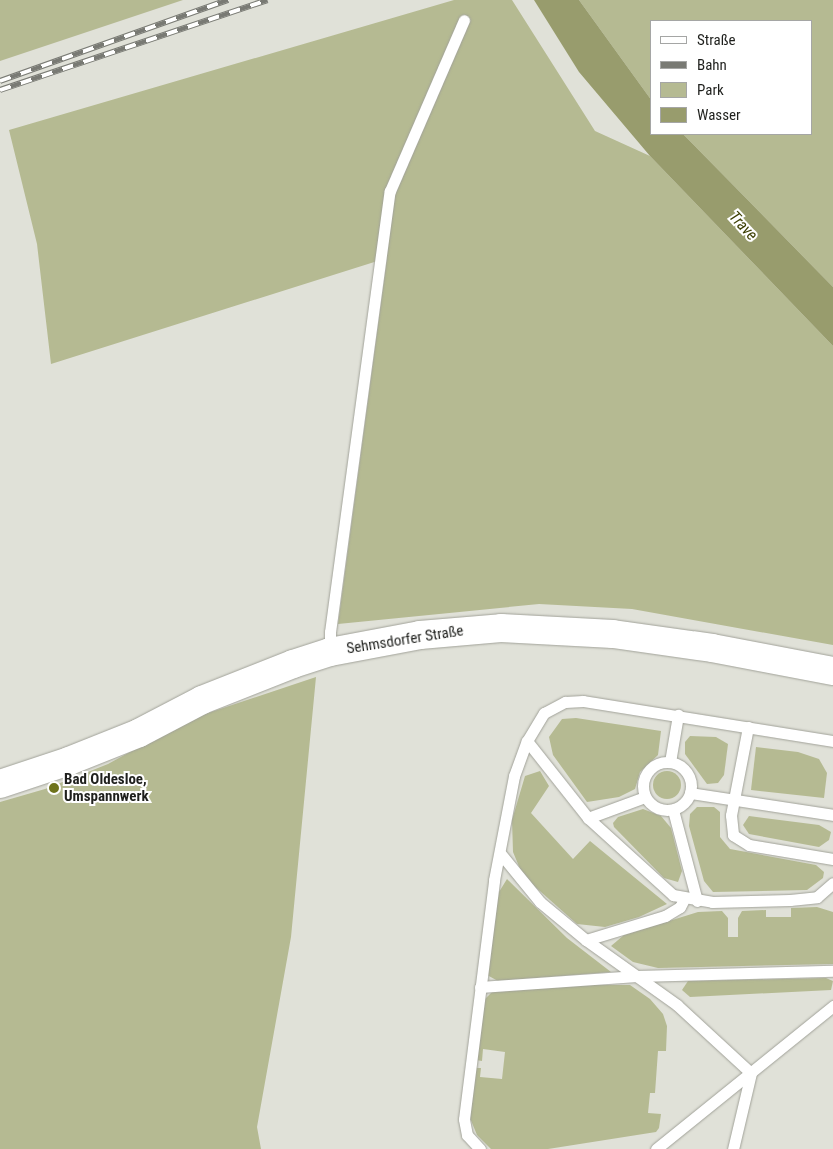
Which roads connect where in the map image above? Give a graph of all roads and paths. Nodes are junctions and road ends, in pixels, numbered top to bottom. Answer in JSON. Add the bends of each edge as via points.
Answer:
{"nodes":[{"id":1,"x":464,"y":20,"type":"dead end"},
{"id":2,"x":330,"y":652,"type":"junction"},
{"id":3,"x":833,"y":671,"type":"edge"},
{"id":4,"x":678,"y":715,"type":"junction"},
{"id":5,"x":748,"y":727,"type":"junction"},
{"id":6,"x":527,"y":741,"type":"junction"},
{"id":7,"x":833,"y":741,"type":"edge"},
{"id":8,"x":670,"y":762,"type":"junction"},
{"id":9,"x":0,"y":784,"type":"edge"},
{"id":10,"x":690,"y":793,"type":"junction"},
{"id":11,"x":645,"y":796,"type":"junction"},
{"id":12,"x":733,"y":800,"type":"junction"},
{"id":13,"x":673,"y":810,"type":"junction"},
{"id":14,"x":833,"y":814,"type":"edge"},
{"id":15,"x":588,"y":818,"type":"junction"},
{"id":16,"x":500,"y":853,"type":"junction"},
{"id":17,"x":833,"y":859,"type":"edge"},
{"id":18,"x":833,"y":883,"type":"edge"},
{"id":19,"x":684,"y":899,"type":"junction"},
{"id":20,"x":697,"y":902,"type":"junction"},
{"id":21,"x":586,"y":940,"type":"junction"},
{"id":22,"x":833,"y":971,"type":"edge"},
{"id":23,"x":637,"y":976,"type":"junction"},
{"id":24,"x":480,"y":987,"type":"junction"},
{"id":25,"x":833,"y":1006,"type":"edge"},
{"id":26,"x":751,"y":1073,"type":"junction"},
{"id":27,"x":480,"y":1149,"type":"edge"},
{"id":28,"x":656,"y":1149,"type":"edge"},
{"id":29,"x":733,"y":1149,"type":"edge"}],
"edges":[{"from":1,"to":2,"type":"lane","via":[[390,192],[331,623]]},
{"from":2,"to":3,"type":"main road","name":"Sehmsdorfer Straße","via":[[459,630],[538,628],[661,640]]},
{"from":2,"to":9,"type":"main road","name":"Sehmsdorfer Straße","via":[[249,680],[184,708],[139,733]]},
{"from":4,"to":5,"type":"lane"},
{"from":4,"to":6,"type":"lane","via":[[602,703],[565,702],[544,713]]},
{"from":4,"to":8,"type":"lane"},
{"from":5,"to":7,"type":"lane"},
{"from":5,"to":12,"type":"lane"},
{"from":6,"to":15,"type":"lane"},
{"from":6,"to":16,"type":"lane","via":[[514,776]]},
{"from":8,"to":10,"type":"lane","via":[[686,770],[691,781]]},
{"from":8,"to":11,"type":"lane","via":[[656,764],[645,774],[642,787]]},
{"from":10,"to":12,"type":"lane"},
{"from":10,"to":13,"type":"lane","via":[[687,801]]},
{"from":11,"to":13,"type":"lane","via":[[659,810]]},
{"from":11,"to":15,"type":"lane"},
{"from":12,"to":14,"type":"lane"},
{"from":12,"to":17,"type":"lane","via":[[731,831],[737,839],[749,845]]},
{"from":13,"to":20,"type":"lane"},
{"from":15,"to":19,"type":"lane","via":[[664,890]]},
{"from":16,"to":21,"type":"lane","via":[[540,902]]},
{"from":16,"to":24,"type":"lane"},
{"from":18,"to":20,"type":"lane","via":[[823,894],[806,898]]},
{"from":19,"to":20,"type":"lane"},
{"from":19,"to":21,"type":"lane","via":[[680,907],[666,916]]},
{"from":21,"to":23,"type":"lane"},
{"from":22,"to":23,"type":"lane"},
{"from":23,"to":24,"type":"lane"},
{"from":23,"to":26,"type":"lane","via":[[677,1005]]},
{"from":24,"to":27,"type":"lane","via":[[464,1119],[470,1141]]},
{"from":25,"to":26,"type":"lane"},
{"from":26,"to":28,"type":"lane"},
{"from":26,"to":29,"type":"lane"}]}
